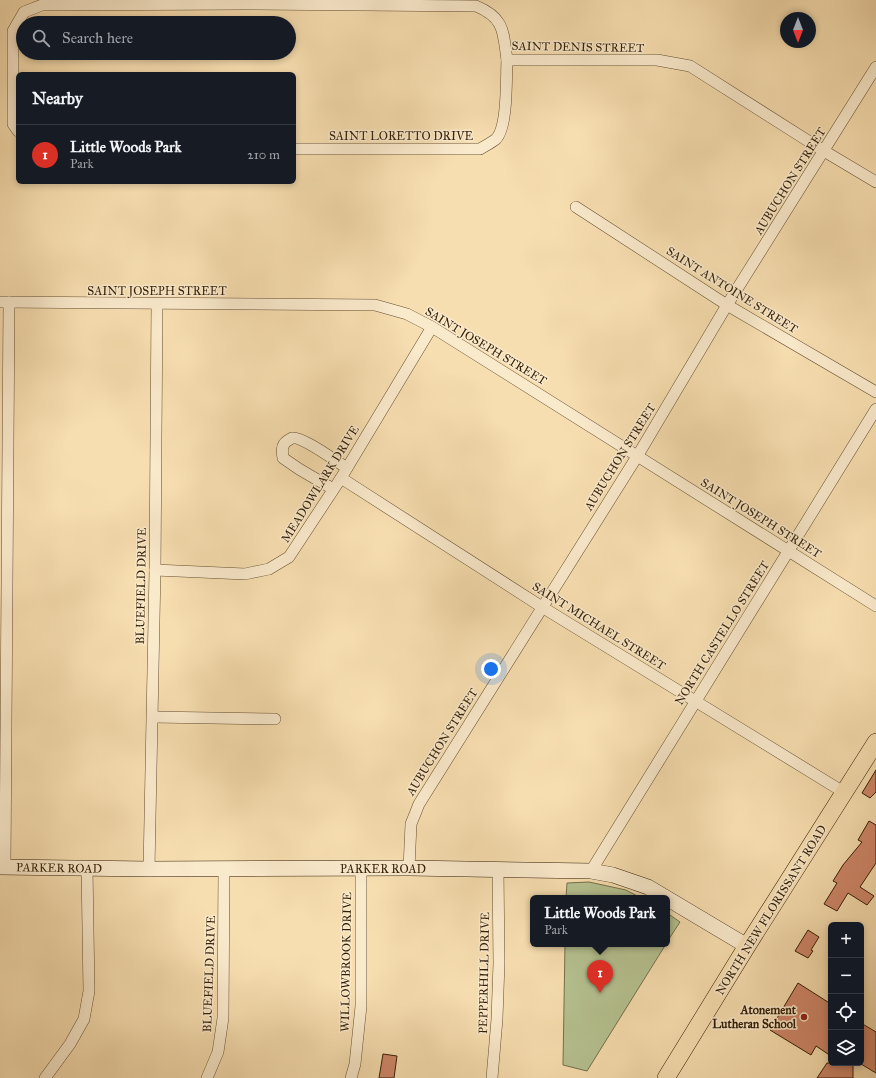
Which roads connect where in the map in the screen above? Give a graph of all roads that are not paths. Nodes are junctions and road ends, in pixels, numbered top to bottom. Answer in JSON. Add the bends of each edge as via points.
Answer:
{"nodes":[{"id":1,"x":246,"y":2,"type":"edge"},
{"id":2,"x":22,"y":16,"type":"edge"},
{"id":3,"x":16,"y":26,"type":"edge"},
{"id":4,"x":506,"y":60,"type":"junction"},
{"id":5,"x":876,"y":67,"type":"edge"},
{"id":6,"x":16,"y":128,"type":"edge"},
{"id":7,"x":296,"y":149,"type":"edge"},
{"id":8,"x":824,"y":151,"type":"junction"},
{"id":9,"x":876,"y":182,"type":"edge"},
{"id":10,"x":576,"y":207,"type":"dead end"},
{"id":11,"x":4,"y":302,"type":"edge"},
{"id":12,"x":157,"y":304,"type":"junction"},
{"id":13,"x":727,"y":305,"type":"junction"},
{"id":14,"x":432,"y":327,"type":"junction"},
{"id":15,"x":876,"y":392,"type":"edge"},
{"id":16,"x":876,"y":408,"type":"edge"},
{"id":17,"x":638,"y":455,"type":"junction"},
{"id":18,"x":347,"y":468,"type":"junction"},
{"id":19,"x":341,"y":478,"type":"junction"},
{"id":20,"x":333,"y":489,"type":"junction"},
{"id":21,"x":788,"y":551,"type":"junction"},
{"id":22,"x":155,"y":570,"type":"junction"},
{"id":23,"x":876,"y":606,"type":"edge"},
{"id":24,"x":542,"y":607,"type":"junction"},
{"id":25,"x":696,"y":700,"type":"junction"},
{"id":26,"x":153,"y":717,"type":"junction"},
{"id":27,"x":275,"y":719,"type":"dead end"},
{"id":28,"x":876,"y":742,"type":"edge"},
{"id":29,"x":844,"y":793,"type":"junction"},
{"id":30,"x":3,"y":867,"type":"edge"},
{"id":31,"x":87,"y":868,"type":"junction"},
{"id":32,"x":408,"y":868,"type":"junction"},
{"id":33,"x":149,"y":869,"type":"junction"},
{"id":34,"x":224,"y":869,"type":"junction"},
{"id":35,"x":361,"y":869,"type":"junction"},
{"id":36,"x":498,"y":869,"type":"junction"},
{"id":37,"x":591,"y":871,"type":"junction"},
{"id":38,"x":660,"y":895,"type":"edge"},
{"id":39,"x":670,"y":901,"type":"edge"},
{"id":40,"x":747,"y":946,"type":"junction"},
{"id":41,"x":45,"y":1078,"type":"edge"},
{"id":42,"x":207,"y":1078,"type":"edge"},
{"id":43,"x":351,"y":1078,"type":"edge"},
{"id":44,"x":492,"y":1078,"type":"edge"},
{"id":45,"x":666,"y":1078,"type":"edge"}],
"edges":[{"from":1,"to":2,"type":"street","name":"SAINT DENIS STREET","via":[[42,5],[24,12]]},
{"from":1,"to":4,"type":"street","name":"SAINT DENIS STREET","via":[[476,6],[488,11],[503,31]]},
{"from":3,"to":6,"type":"street","name":"SAINT DENIS STREET","via":[[13,31],[13,124]]},
{"from":4,"to":7,"type":"street","name":"SAINT LORETTO DRIVE","via":[[504,120],[501,132],[496,139],[480,149]]},
{"from":4,"to":8,"type":"street","name":"SAINT DENIS STREET","via":[[657,60],[690,66]]},
{"from":5,"to":8,"type":"street","name":"AUBUCHON STREET"},
{"from":8,"to":9,"type":"street","name":"SAINT DENIS STREET"},
{"from":8,"to":13,"type":"street","name":"AUBUCHON STREET"},
{"from":10,"to":13,"type":"street","name":"SAINT ANTOINE STREET"},
{"from":11,"to":12,"type":"street","name":"SAINT JOSEPH STREET"},
{"from":11,"to":30,"type":"street"},
{"from":12,"to":14,"type":"street","name":"SAINT JOSEPH STREET","via":[[375,305],[407,314]]},
{"from":12,"to":22,"type":"street","name":"BLUEFIELD DRIVE"},
{"from":13,"to":15,"type":"street","name":"SAINT ANTOINE STREET"},
{"from":13,"to":17,"type":"street","name":"AUBUCHON STREET"},
{"from":14,"to":17,"type":"street","name":"SAINT JOSEPH STREET"},
{"from":14,"to":18,"type":"street","name":"MEADOWLARK DRIVE"},
{"from":16,"to":21,"type":"street","name":"NORTH CASTELLO STREET"},
{"from":17,"to":21,"type":"street","name":"SAINT JOSEPH STREET"},
{"from":17,"to":24,"type":"street","name":"AUBUCHON STREET"},
{"from":18,"to":19,"type":"street","name":"MEADOWLARK DRIVE"},
{"from":18,"to":20,"type":"street","via":[[302,440],[292,438],[285,442],[283,458]]},
{"from":19,"to":20,"type":"street","name":"MEADOWLARK DRIVE"},
{"from":19,"to":24,"type":"street","name":"SAINT MICHAEL STREET"},
{"from":20,"to":22,"type":"street","name":"MEADOWLARK DRIVE","via":[[290,557],[269,569],[245,574]]},
{"from":21,"to":23,"type":"street","name":"SAINT JOSEPH STREET"},
{"from":21,"to":25,"type":"street","name":"NORTH CASTELLO STREET"},
{"from":22,"to":26,"type":"street","name":"BLUEFIELD DRIVE"},
{"from":24,"to":25,"type":"street","name":"SAINT MICHAEL STREET"},
{"from":24,"to":32,"type":"street","name":"AUBUCHON STREET","via":[[419,804],[411,824]]},
{"from":25,"to":29,"type":"street","name":"SAINT MICHAEL STREET"},
{"from":25,"to":37,"type":"street","name":"NORTH CASTELLO STREET"},
{"from":26,"to":27,"type":"street"},
{"from":26,"to":33,"type":"street","name":"BLUEFIELD DRIVE"},
{"from":28,"to":29,"type":"main road","name":"NORTH NEW FLORISSANT ROAD"},
{"from":29,"to":40,"type":"main road","name":"NORTH NEW FLORISSANT ROAD"},
{"from":30,"to":31,"type":"main road","name":"PARKER ROAD"},
{"from":31,"to":33,"type":"main road","name":"PARKER ROAD"},
{"from":31,"to":41,"type":"street","via":[[89,991],[84,1019],[70,1044]]},
{"from":32,"to":35,"type":"main road","name":"PARKER ROAD"},
{"from":32,"to":36,"type":"main road","name":"PARKER ROAD"},
{"from":33,"to":34,"type":"main road","name":"PARKER ROAD"},
{"from":34,"to":35,"type":"main road","name":"PARKER ROAD"},
{"from":34,"to":42,"type":"street","name":"BLUEFIELD DRIVE","via":[[223,1018],[218,1052]]},
{"from":35,"to":43,"type":"street","name":"WILLOWBROOK DRIVE","via":[[361,1006],[355,1064]]},
{"from":36,"to":37,"type":"main road","name":"PARKER ROAD"},
{"from":36,"to":44,"type":"street","name":"PEPPERHILL DRIVE","via":[[498,1012]]},
{"from":37,"to":38,"type":"main road","name":"PARKER ROAD","via":[[613,875]]},
{"from":39,"to":40,"type":"main road","name":"PARKER ROAD"},
{"from":40,"to":45,"type":"main road","name":"NORTH NEW FLORISSANT ROAD"}]}
